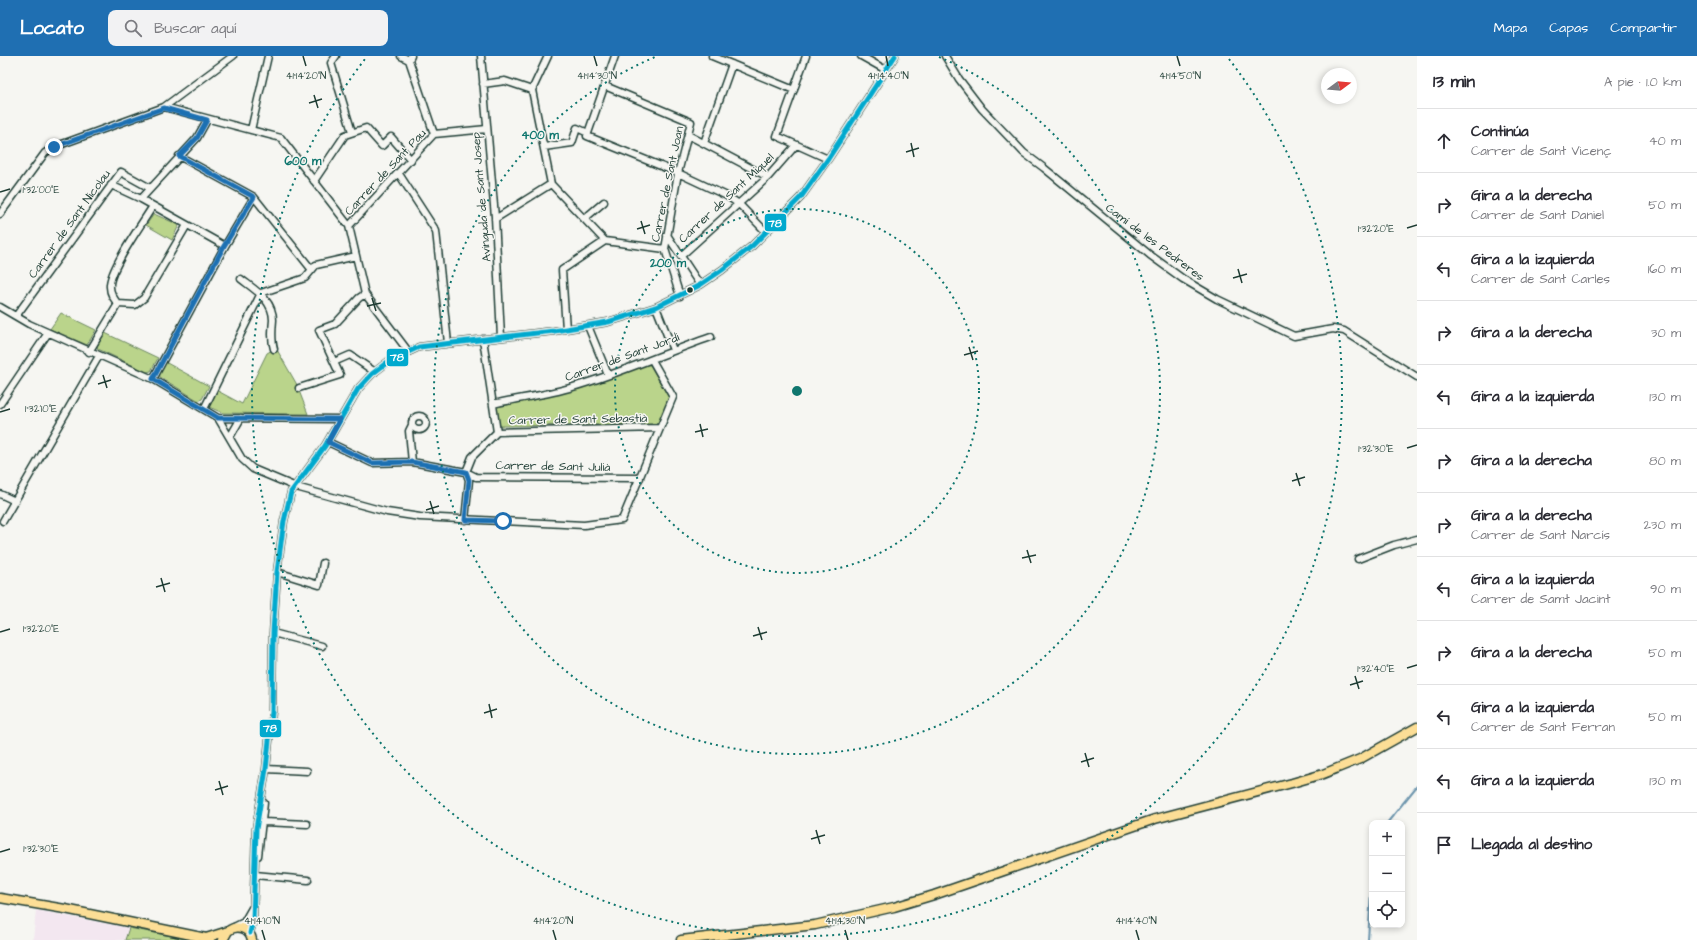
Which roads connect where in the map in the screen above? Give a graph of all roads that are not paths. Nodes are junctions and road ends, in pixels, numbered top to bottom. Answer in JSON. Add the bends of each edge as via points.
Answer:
{"nodes":[{"id":1,"x":233,"y":56,"type":"edge"},
{"id":2,"x":268,"y":56,"type":"edge"},
{"id":3,"x":336,"y":56,"type":"edge"},
{"id":4,"x":401,"y":56,"type":"edge"},
{"id":5,"x":481,"y":56,"type":"edge"},
{"id":6,"x":548,"y":56,"type":"edge"},
{"id":7,"x":712,"y":56,"type":"edge"},
{"id":8,"x":806,"y":56,"type":"edge"},
{"id":9,"x":861,"y":56,"type":"edge"},
{"id":10,"x":895,"y":56,"type":"edge"},
{"id":11,"x":946,"y":56,"type":"edge"},
{"id":12,"x":613,"y":57,"type":"edge"},
{"id":13,"x":410,"y":58,"type":"edge"},
{"id":14,"x":732,"y":64,"type":"junction"},
{"id":15,"x":886,"y":70,"type":"junction"},
{"id":16,"x":483,"y":84,"type":"junction"},
{"id":17,"x":605,"y":86,"type":"junction"},
{"id":18,"x":532,"y":90,"type":"junction"},
{"id":19,"x":794,"y":90,"type":"junction"},
{"id":20,"x":164,"y":108,"type":"junction"},
{"id":21,"x":207,"y":120,"type":"junction"},
{"id":22,"x":251,"y":130,"type":"junction"},
{"id":23,"x":486,"y":130,"type":"junction"},
{"id":24,"x":352,"y":132,"type":"junction"},
{"id":25,"x":434,"y":134,"type":"junction"},
{"id":26,"x":588,"y":135,"type":"junction"},
{"id":27,"x":688,"y":135,"type":"junction"},
{"id":28,"x":704,"y":143,"type":"junction"},
{"id":29,"x":796,"y":145,"type":"junction"},
{"id":30,"x":544,"y":147,"type":"junction"},
{"id":31,"x":179,"y":156,"type":"junction"},
{"id":32,"x":828,"y":159,"type":"junction"},
{"id":33,"x":411,"y":160,"type":"junction"},
{"id":34,"x":678,"y":173,"type":"junction"},
{"id":35,"x":398,"y":174,"type":"junction"},
{"id":36,"x":768,"y":177,"type":"junction"},
{"id":37,"x":314,"y":181,"type":"junction"},
{"id":38,"x":551,"y":184,"type":"junction"},
{"id":39,"x":111,"y":185,"type":"junction"},
{"id":40,"x":150,"y":188,"type":"junction"},
{"id":41,"x":254,"y":197,"type":"junction"},
{"id":42,"x":141,"y":199,"type":"junction"},
{"id":43,"x":604,"y":202,"type":"dead end"},
{"id":44,"x":739,"y":204,"type":"junction"},
{"id":45,"x":153,"y":206,"type":"junction"},
{"id":46,"x":0,"y":214,"type":"edge"},
{"id":47,"x":495,"y":219,"type":"junction"},
{"id":48,"x":584,"y":219,"type":"junction"},
{"id":49,"x":187,"y":225,"type":"junction"},
{"id":50,"x":349,"y":226,"type":"junction"},
{"id":51,"x":766,"y":232,"type":"junction"},
{"id":52,"x":667,"y":235,"type":"junction"},
{"id":53,"x":605,"y":241,"type":"junction"},
{"id":54,"x":224,"y":246,"type":"junction"},
{"id":55,"x":665,"y":249,"type":"junction"},
{"id":56,"x":356,"y":256,"type":"junction"},
{"id":57,"x":681,"y":256,"type":"junction"},
{"id":58,"x":312,"y":270,"type":"junction"},
{"id":59,"x":241,"y":280,"type":"dead end"},
{"id":60,"x":700,"y":285,"type":"junction"},
{"id":61,"x":261,"y":293,"type":"junction"},
{"id":62,"x":365,"y":294,"type":"junction"},
{"id":63,"x":680,"y":296,"type":"junction"},
{"id":64,"x":118,"y":304,"type":"junction"},
{"id":65,"x":656,"y":307,"type":"junction"},
{"id":66,"x":1,"y":308,"type":"edge"},
{"id":67,"x":16,"y":316,"type":"junction"},
{"id":68,"x":588,"y":326,"type":"junction"},
{"id":69,"x":566,"y":329,"type":"junction"},
{"id":70,"x":48,"y":333,"type":"junction"},
{"id":71,"x":711,"y":336,"type":"dead end"},
{"id":72,"x":501,"y":337,"type":"junction"},
{"id":73,"x":483,"y":339,"type":"junction"},
{"id":74,"x":448,"y":343,"type":"junction"},
{"id":75,"x":274,"y":349,"type":"dead end"},
{"id":76,"x":673,"y":350,"type":"junction"},
{"id":77,"x":408,"y":351,"type":"junction"},
{"id":78,"x":89,"y":352,"type":"junction"},
{"id":79,"x":99,"y":356,"type":"junction"},
{"id":80,"x":652,"y":360,"type":"junction"},
{"id":81,"x":334,"y":362,"type":"junction"},
{"id":82,"x":374,"y":372,"type":"junction"},
{"id":83,"x":608,"y":375,"type":"junction"},
{"id":84,"x":1417,"y":377,"type":"edge"},
{"id":85,"x":153,"y":379,"type":"junction"},
{"id":86,"x":299,"y":388,"type":"dead end"},
{"id":87,"x":0,"y":404,"type":"edge"},
{"id":88,"x":493,"y":404,"type":"junction"},
{"id":89,"x":204,"y":409,"type":"junction"},
{"id":90,"x":218,"y":418,"type":"junction"},
{"id":91,"x":241,"y":418,"type":"junction"},
{"id":92,"x":340,"y":419,"type":"junction"},
{"id":93,"x":412,"y":428,"type":"dead end"},
{"id":94,"x":660,"y":428,"type":"junction"},
{"id":95,"x":497,"y":432,"type":"junction"},
{"id":96,"x":230,"y":437,"type":"junction"},
{"id":97,"x":328,"y":442,"type":"junction"},
{"id":98,"x":412,"y":462,"type":"junction"},
{"id":99,"x":466,"y":472,"type":"junction"},
{"id":100,"x":640,"y":478,"type":"junction"},
{"id":101,"x":296,"y":487,"type":"junction"},
{"id":102,"x":0,"y":494,"type":"edge"},
{"id":103,"x":15,"y":501,"type":"junction"},
{"id":104,"x":465,"y":520,"type":"junction"},
{"id":105,"x":3,"y":521,"type":"dead end"},
{"id":106,"x":1417,"y":539,"type":"edge"},
{"id":107,"x":1358,"y":559,"type":"dead end"},
{"id":108,"x":323,"y":563,"type":"dead end"},
{"id":109,"x":277,"y":572,"type":"junction"},
{"id":110,"x":273,"y":633,"type":"junction"},
{"id":111,"x":322,"y":646,"type":"dead end"},
{"id":112,"x":1417,"y":727,"type":"edge"},
{"id":113,"x":266,"y":769,"type":"junction"},
{"id":114,"x":307,"y":770,"type":"dead end"},
{"id":115,"x":264,"y":822,"type":"junction"},
{"id":116,"x":307,"y":824,"type":"dead end"},
{"id":117,"x":255,"y":875,"type":"junction"},
{"id":118,"x":308,"y":880,"type":"dead end"},
{"id":119,"x":0,"y":898,"type":"edge"},
{"id":120,"x":254,"y":903,"type":"junction"},
{"id":121,"x":231,"y":929,"type":"junction"},
{"id":122,"x":253,"y":938,"type":"edge"},
{"id":123,"x":208,"y":939,"type":"edge"},
{"id":124,"x":698,"y":939,"type":"edge"},
{"id":125,"x":223,"y":940,"type":"edge"},
{"id":126,"x":681,"y":940,"type":"edge"}],
"edges":[{"from":1,"to":20,"type":"street"},
{"from":2,"to":22,"type":"street"},
{"from":3,"to":24,"type":"street","via":[[331,63]]},
{"from":4,"to":13,"type":"street"},
{"from":5,"to":16,"type":"street","name":"Avinguda de Sant Josep"},
{"from":6,"to":18,"type":"street"},
{"from":7,"to":14,"type":"street"},
{"from":8,"to":19,"type":"street","name":"Carrer de Sant Miquel"},
{"from":9,"to":15,"type":"street"},
{"from":10,"to":15,"type":"street"},
{"from":11,"to":84,"type":"street","name":"Camí de les Pedreres","via":[[959,79],[982,109],[1024,154],[1182,279],[1294,336],[1333,328],[1344,331]]},
{"from":12,"to":17,"type":"street"},
{"from":13,"to":25,"type":"street"},
{"from":14,"to":19,"type":"street"},
{"from":14,"to":28,"type":"street"},
{"from":15,"to":32,"type":"street"},
{"from":16,"to":18,"type":"street","via":[[505,81]]},
{"from":16,"to":23,"type":"street","name":"Avinguda de Sant Josep"},
{"from":17,"to":26,"type":"street"},
{"from":17,"to":27,"type":"street","name":"Carrer de Sant Joan","via":[[691,122]]},
{"from":18,"to":30,"type":"street"},
{"from":19,"to":29,"type":"street","name":"Carrer de Sant Miquel","via":[[777,136]]},
{"from":20,"to":21,"type":"street"},
{"from":20,"to":46,"type":"street","via":[[45,152]]},
{"from":21,"to":22,"type":"street"},
{"from":21,"to":31,"type":"street","via":[[197,138]]},
{"from":22,"to":37,"type":"street","via":[[281,138]]},
{"from":23,"to":25,"type":"street","name":"Carrer de Sant Pau"},
{"from":23,"to":47,"type":"street","name":"Avinguda de Sant Josep"},
{"from":24,"to":33,"type":"street","via":[[366,128],[382,146],[391,137]]},
{"from":24,"to":37,"type":"street","via":[[345,135]]},
{"from":25,"to":33,"type":"street","name":"Carrer de Sant Pau"},
{"from":26,"to":30,"type":"street","via":[[576,128],[572,143]]},
{"from":26,"to":34,"type":"street"},
{"from":27,"to":28,"type":"street"},
{"from":27,"to":34,"type":"street","name":"Carrer de Sant Joan"},
{"from":28,"to":36,"type":"street"},
{"from":29,"to":32,"type":"street"},
{"from":29,"to":36,"type":"street","name":"Carrer de Sant Miquel"},
{"from":30,"to":38,"type":"street"},
{"from":31,"to":40,"type":"street"},
{"from":31,"to":41,"type":"street"},
{"from":32,"to":51,"type":"street","via":[[801,197]]},
{"from":33,"to":35,"type":"street","name":"Carrer de Sant Pau"},
{"from":34,"to":44,"type":"street"},
{"from":34,"to":52,"type":"street","name":"Carrer de Sant Joan"},
{"from":35,"to":50,"type":"street","name":"Carrer de Sant Pau"},
{"from":35,"to":74,"type":"street","via":[[436,231]]},
{"from":36,"to":44,"type":"street","name":"Carrer de Sant Miquel"},
{"from":37,"to":50,"type":"street"},
{"from":38,"to":47,"type":"street"},
{"from":38,"to":48,"type":"street"},
{"from":39,"to":40,"type":"street","name":"Carrer de Sant Nicolau","via":[[121,172]]},
{"from":39,"to":42,"type":"street"},
{"from":39,"to":67,"type":"street","name":"Carrer de Sant Nicolau"},
{"from":40,"to":42,"type":"street"},
{"from":41,"to":54,"type":"street"},
{"from":41,"to":58,"type":"street"},
{"from":42,"to":45,"type":"street"},
{"from":43,"to":48,"type":"street"},
{"from":44,"to":51,"type":"street"},
{"from":44,"to":57,"type":"street","name":"Carrer de Sant Miquel"},
{"from":45,"to":49,"type":"street"},
{"from":45,"to":64,"type":"street","via":[[112,273],[110,288],[112,297]]},
{"from":47,"to":72,"type":"street","name":"Avinguda de Sant Josep"},
{"from":48,"to":53,"type":"street"},
{"from":49,"to":54,"type":"street"},
{"from":49,"to":64,"type":"street","via":[[144,298],[135,305]]},
{"from":50,"to":56,"type":"street"},
{"from":51,"to":60,"type":"street","via":[[737,258]]},
{"from":52,"to":55,"type":"street","name":"Carrer de Sant Joan"},
{"from":52,"to":57,"type":"street"},
{"from":53,"to":55,"type":"street"},
{"from":53,"to":69,"type":"street","via":[[562,270]]},
{"from":54,"to":85,"type":"street"},
{"from":55,"to":63,"type":"street","name":"Carrer de Sant Joan"},
{"from":56,"to":58,"type":"street","via":[[316,265]]},
{"from":56,"to":62,"type":"street"},
{"from":57,"to":60,"type":"street"},
{"from":58,"to":61,"type":"street","via":[[305,278]]},
{"from":59,"to":61,"type":"street"},
{"from":60,"to":63,"type":"street"},
{"from":61,"to":75,"type":"street","via":[[273,318],[271,341]]},
{"from":61,"to":89,"type":"street"},
{"from":62,"to":77,"type":"street"},
{"from":62,"to":81,"type":"street","via":[[335,324],[319,330]]},
{"from":63,"to":65,"type":"street"},
{"from":64,"to":78,"type":"street"},
{"from":65,"to":68,"type":"street"},
{"from":65,"to":76,"type":"street"},
{"from":66,"to":67,"type":"street"},
{"from":67,"to":70,"type":"street"},
{"from":68,"to":69,"type":"street"},
{"from":68,"to":83,"type":"street"},
{"from":69,"to":72,"type":"street"},
{"from":70,"to":78,"type":"street"},
{"from":70,"to":87,"type":"street"},
{"from":71,"to":76,"type":"street","name":"Carrer de Sant Jordi"},
{"from":72,"to":73,"type":"street"},
{"from":73,"to":74,"type":"street"},
{"from":73,"to":88,"type":"street"},
{"from":74,"to":77,"type":"street"},
{"from":76,"to":80,"type":"street","name":"Carrer de Sant Jordi"},
{"from":77,"to":82,"type":"street"},
{"from":78,"to":79,"type":"street"},
{"from":79,"to":85,"type":"street"},
{"from":79,"to":103,"type":"street"},
{"from":80,"to":83,"type":"street","name":"Carrer de Sant Jordi"},
{"from":80,"to":94,"type":"street","via":[[673,397]]},
{"from":81,"to":82,"type":"street","via":[[350,355]]},
{"from":81,"to":86,"type":"street","via":[[340,375]]},
{"from":82,"to":92,"type":"street","via":[[358,389]]},
{"from":83,"to":88,"type":"street","name":"Carrer de Sant Jordi","via":[[573,387]]},
{"from":85,"to":89,"type":"street"},
{"from":88,"to":95,"type":"street"},
{"from":89,"to":90,"type":"street"},
{"from":90,"to":91,"type":"street"},
{"from":90,"to":96,"type":"street"},
{"from":91,"to":92,"type":"street"},
{"from":91,"to":96,"type":"street"},
{"from":92,"to":97,"type":"street"},
{"from":93,"to":98,"type":"street"},
{"from":94,"to":95,"type":"street","name":"Carrer de Sant Sebastià"},
{"from":94,"to":100,"type":"street"},
{"from":95,"to":99,"type":"street","via":[[472,457]]},
{"from":96,"to":101,"type":"street","via":[[242,459],[253,468]]},
{"from":97,"to":98,"type":"street","name":"Carrer de Sant Julià","via":[[372,463]]},
{"from":97,"to":101,"type":"street"},
{"from":98,"to":99,"type":"street","name":"Carrer de Sant Julià"},
{"from":99,"to":100,"type":"street","name":"Carrer de Sant Julià","via":[[476,477]]},
{"from":99,"to":104,"type":"street","via":[[469,480]]},
{"from":100,"to":104,"type":"street","via":[[624,519],[619,521],[584,525]]},
{"from":101,"to":104,"type":"street","via":[[399,514]]},
{"from":101,"to":109,"type":"street","via":[[288,500]]},
{"from":102,"to":103,"type":"street"},
{"from":103,"to":105,"type":"street"},
{"from":106,"to":107,"type":"street"},
{"from":108,"to":109,"type":"street","via":[[320,585]]},
{"from":109,"to":110,"type":"street"},
{"from":110,"to":111,"type":"street"},
{"from":110,"to":113,"type":"street","via":[[272,712]]},
{"from":112,"to":124,"type":"main road","via":[[1360,759],[1323,774],[1155,819],[908,903],[815,925]]},
{"from":113,"to":114,"type":"street"},
{"from":113,"to":115,"type":"street"},
{"from":113,"to":117,"type":"street","via":[[256,829]]},
{"from":115,"to":116,"type":"street"},
{"from":115,"to":117,"type":"street"},
{"from":117,"to":118,"type":"street"},
{"from":117,"to":120,"type":"street"},
{"from":119,"to":123,"type":"main road","via":[[66,908]]},
{"from":120,"to":121,"type":"street","via":[[246,919]]},
{"from":120,"to":122,"type":"street"},
{"from":121,"to":122,"type":"main road","via":[[243,928]]},
{"from":121,"to":123,"type":"main road"},
{"from":121,"to":125,"type":"main road"},
{"from":124,"to":126,"type":"main road"}]}
